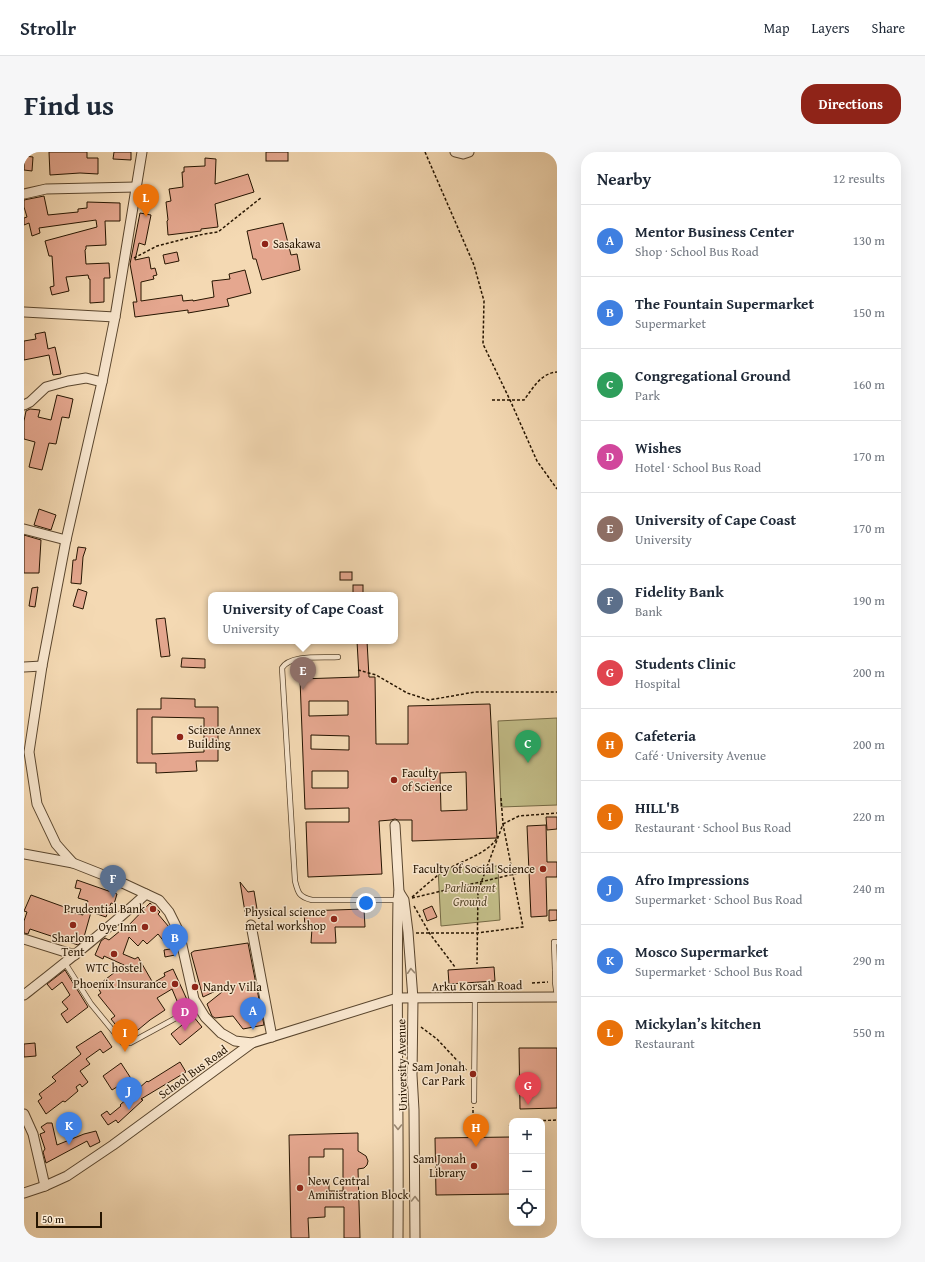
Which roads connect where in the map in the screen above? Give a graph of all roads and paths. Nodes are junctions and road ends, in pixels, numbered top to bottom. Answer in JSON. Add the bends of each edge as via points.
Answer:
{"nodes":[{"id":1,"x":142,"y":152,"type":"edge"},
{"id":2,"x":425,"y":152,"type":"edge"},
{"id":3,"x":455,"y":152,"type":"edge"},
{"id":4,"x":469,"y":152,"type":"edge"},
{"id":5,"x":136,"y":187,"type":"junction"},
{"id":6,"x":24,"y":194,"type":"edge"},
{"id":7,"x":262,"y":197,"type":"dead end"},
{"id":8,"x":124,"y":263,"type":"junction"},
{"id":9,"x":24,"y":312,"type":"edge"},
{"id":10,"x":115,"y":317,"type":"junction"},
{"id":11,"x":557,"y":372,"type":"edge"},
{"id":12,"x":102,"y":382,"type":"junction"},
{"id":13,"x":492,"y":400,"type":"dead end"},
{"id":14,"x":510,"y":400,"type":"junction"},
{"id":15,"x":24,"y":405,"type":"edge"},
{"id":16,"x":557,"y":489,"type":"edge"},
{"id":17,"x":24,"y":529,"type":"edge"},
{"id":18,"x":66,"y":540,"type":"junction"},
{"id":19,"x":338,"y":657,"type":"dead end"},
{"id":20,"x":42,"y":666,"type":"junction"},
{"id":21,"x":24,"y":667,"type":"edge"},
{"id":22,"x":358,"y":670,"type":"dead end"},
{"id":23,"x":557,"y":692,"type":"edge"},
{"id":24,"x":26,"y":753,"type":"edge"},
{"id":25,"x":501,"y":798,"type":"dead end"},
{"id":26,"x":557,"y":813,"type":"edge"},
{"id":27,"x":503,"y":824,"type":"junction"},
{"id":28,"x":395,"y":825,"type":"dead end"},
{"id":29,"x":24,"y":854,"type":"edge"},
{"id":30,"x":73,"y":863,"type":"junction"},
{"id":31,"x":527,"y":871,"type":"dead end"},
{"id":32,"x":514,"y":873,"type":"junction"},
{"id":33,"x":482,"y":882,"type":"junction"},
{"id":34,"x":146,"y":894,"type":"junction"},
{"id":35,"x":403,"y":898,"type":"junction"},
{"id":36,"x":251,"y":925,"type":"dead end"},
{"id":37,"x":408,"y":932,"type":"junction"},
{"id":38,"x":477,"y":933,"type":"junction"},
{"id":39,"x":430,"y":934,"type":"junction"},
{"id":40,"x":24,"y":939,"type":"edge"},
{"id":41,"x":557,"y":942,"type":"edge"},
{"id":42,"x":75,"y":955,"type":"junction"},
{"id":43,"x":65,"y":963,"type":"junction"},
{"id":44,"x":477,"y":964,"type":"dead end"},
{"id":45,"x":455,"y":967,"type":"dead end"},
{"id":46,"x":556,"y":970,"type":"edge"},
{"id":47,"x":555,"y":982,"type":"junction"},
{"id":48,"x":532,"y":983,"type":"dead end"},
{"id":49,"x":24,"y":995,"type":"edge"},
{"id":50,"x":557,"y":997,"type":"edge"},
{"id":51,"x":397,"y":998,"type":"junction"},
{"id":52,"x":475,"y":998,"type":"junction"},
{"id":53,"x":413,"y":999,"type":"junction"},
{"id":54,"x":198,"y":1006,"type":"junction"},
{"id":55,"x":412,"y":1021,"type":"junction"},
{"id":56,"x":272,"y":1037,"type":"junction"},
{"id":57,"x":252,"y":1043,"type":"junction"},
{"id":58,"x":474,"y":1078,"type":"junction"},
{"id":59,"x":474,"y":1101,"type":"joint"},
{"id":60,"x":24,"y":1115,"type":"edge"},
{"id":61,"x":545,"y":1120,"type":"edge"},
{"id":62,"x":557,"y":1120,"type":"edge"},
{"id":63,"x":473,"y":1133,"type":"dead end"},
{"id":64,"x":45,"y":1186,"type":"junction"},
{"id":65,"x":24,"y":1193,"type":"edge"},
{"id":66,"x":398,"y":1238,"type":"edge"},
{"id":67,"x":415,"y":1238,"type":"edge"}],
"edges":[{"from":1,"to":5,"type":"street"},
{"from":2,"to":14,"type":"path","via":[[474,265],[484,301],[483,344]]},
{"from":3,"to":4,"type":"street"},
{"from":5,"to":6,"type":"street","via":[[46,189]]},
{"from":5,"to":8,"type":"street"},
{"from":7,"to":8,"type":"path","via":[[218,232],[157,246]]},
{"from":8,"to":10,"type":"street"},
{"from":9,"to":10,"type":"street"},
{"from":10,"to":12,"type":"street"},
{"from":11,"to":14,"type":"path","via":[[551,372],[536,382],[524,400]]},
{"from":12,"to":15,"type":"street","via":[[86,378],[46,387]]},
{"from":12,"to":18,"type":"street"},
{"from":13,"to":14,"type":"path"},
{"from":14,"to":16,"type":"path","via":[[537,461]]},
{"from":17,"to":18,"type":"street"},
{"from":18,"to":20,"type":"street"},
{"from":19,"to":35,"type":"lane","via":[[295,659],[288,661],[282,668],[295,881],[298,892],[304,898],[312,900]]},
{"from":20,"to":21,"type":"street"},
{"from":20,"to":24,"type":"street"},
{"from":22,"to":23,"type":"path","via":[[376,675],[407,693],[429,700],[475,692]]},
{"from":24,"to":30,"type":"street","via":[[37,804],[56,844]]},
{"from":25,"to":27,"type":"path"},
{"from":26,"to":27,"type":"path","via":[[519,816]]},
{"from":27,"to":32,"type":"path"},
{"from":27,"to":33,"type":"path"},
{"from":27,"to":35,"type":"path","via":[[496,841],[486,849],[442,872]]},
{"from":28,"to":35,"type":"street","name":"University Avenue"},
{"from":29,"to":30,"type":"street"},
{"from":30,"to":34,"type":"street"},
{"from":31,"to":32,"type":"path"},
{"from":32,"to":33,"type":"path"},
{"from":32,"to":38,"type":"path","via":[[523,927]]},
{"from":33,"to":35,"type":"path"},
{"from":33,"to":38,"type":"path","via":[[478,890]]},
{"from":34,"to":42,"type":"street"},
{"from":34,"to":54,"type":"street","via":[[159,900],[170,912],[179,932],[194,999]]},
{"from":35,"to":37,"type":"street","name":"University Avenue"},
{"from":35,"to":39,"type":"path"},
{"from":35,"to":51,"type":"street","name":"University Avenue"},
{"from":36,"to":56,"type":"street"},
{"from":37,"to":39,"type":"path"},
{"from":53,"to":37,"type":"street","name":"University Avenue","one_way":true},
{"from":38,"to":39,"type":"path"},
{"from":38,"to":44,"type":"path"},
{"from":39,"to":45,"type":"path"},
{"from":40,"to":42,"type":"street"},
{"from":41,"to":46,"type":"lane","via":[[554,942]]},
{"from":42,"to":43,"type":"street"},
{"from":43,"to":49,"type":"street"},
{"from":43,"to":54,"type":"lane","via":[[91,1004],[124,1043],[130,1043]]},
{"from":46,"to":47,"type":"lane"},
{"from":47,"to":48,"type":"path"},
{"from":47,"to":50,"type":"lane"},
{"from":50,"to":52,"type":"street","name":"Arku Korsah Road"},
{"from":51,"to":53,"type":"street","name":"Arku Korsah Road"},
{"from":51,"to":56,"type":"street"},
{"from":51,"to":66,"type":"street","name":"University Avenue","one_way":true},
{"from":52,"to":53,"type":"street","name":"Arku Korsah Road"},
{"from":52,"to":58,"type":"lane"},
{"from":53,"to":55,"type":"street","name":"University Avenue"},
{"from":54,"to":57,"type":"street","via":[[221,1033],[235,1041]]},
{"from":55,"to":58,"type":"path","via":[[437,1039]]},
{"from":67,"to":55,"type":"street","name":"University Avenue","one_way":true},
{"from":56,"to":57,"type":"street"},
{"from":57,"to":64,"type":"street","name":"School Bus Road","via":[[67,1176]]},
{"from":58,"to":59,"type":"lane"},
{"from":59,"to":63,"type":"path"},
{"from":60,"to":64,"type":"street","via":[[33,1134]]},
{"from":61,"to":62,"type":"path"},
{"from":64,"to":65,"type":"street","name":"School Bus Road"}]}
